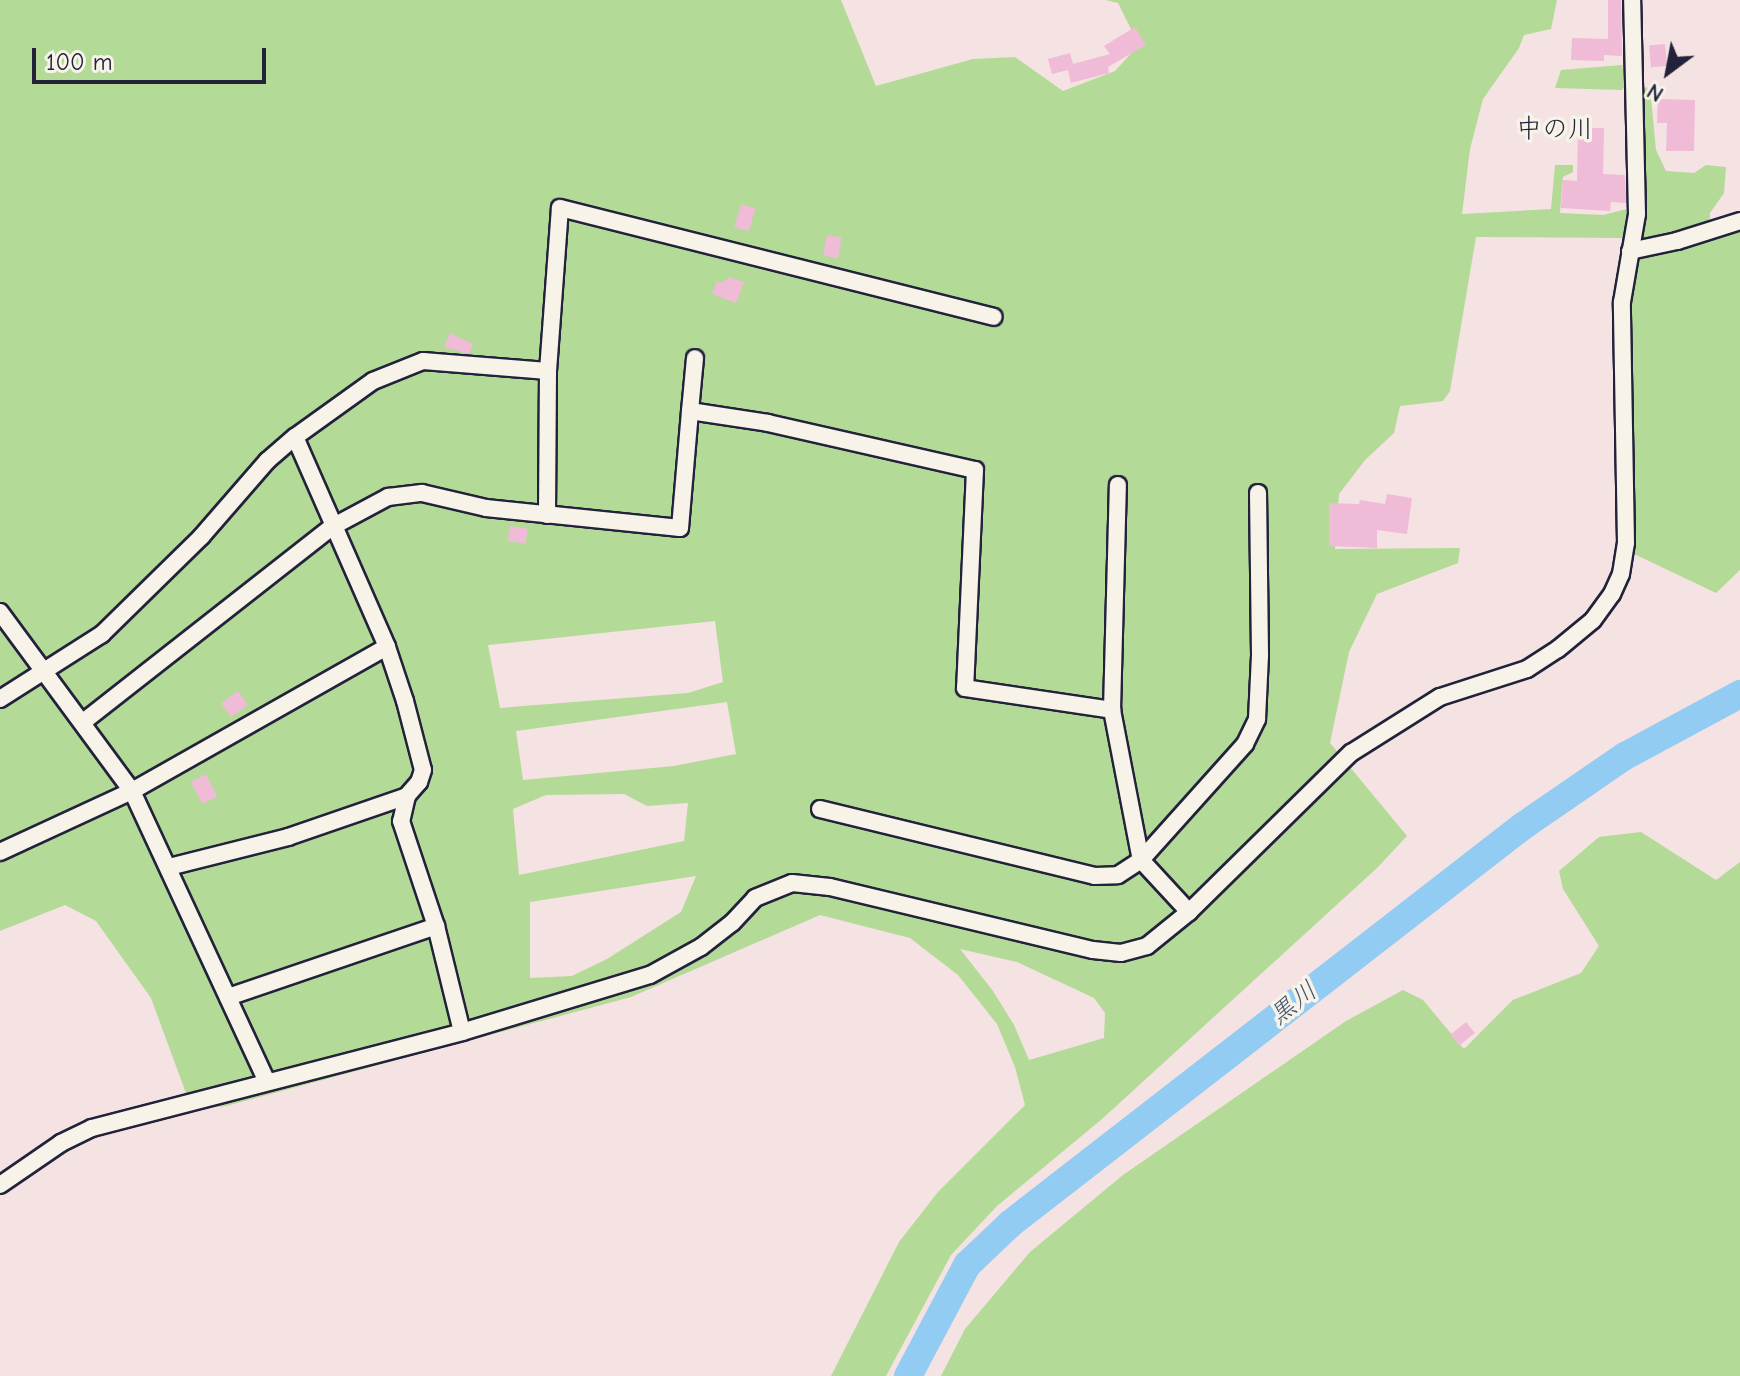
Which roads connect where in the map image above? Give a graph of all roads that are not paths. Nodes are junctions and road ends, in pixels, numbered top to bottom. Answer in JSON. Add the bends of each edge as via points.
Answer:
{"nodes":[{"id":1,"x":1632,"y":0,"type":"edge"},
{"id":2,"x":1740,"y":221,"type":"edge"},
{"id":3,"x":1630,"y":251,"type":"junction"},
{"id":4,"x":993,"y":317,"type":"dead end"},
{"id":5,"x":695,"y":358,"type":"dead end"},
{"id":6,"x":548,"y":371,"type":"junction"},
{"id":7,"x":690,"y":411,"type":"junction"},
{"id":8,"x":295,"y":437,"type":"junction"},
{"id":9,"x":1118,"y":485,"type":"dead end"},
{"id":10,"x":1258,"y":493,"type":"dead end"},
{"id":11,"x":547,"y":515,"type":"junction"},
{"id":12,"x":332,"y":527,"type":"junction"},
{"id":13,"x":0,"y":612,"type":"edge"},
{"id":14,"x":387,"y":647,"type":"junction"},
{"id":15,"x":47,"y":672,"type":"junction"},
{"id":16,"x":0,"y":699,"type":"edge"},
{"id":17,"x":1112,"y":710,"type":"junction"},
{"id":18,"x":83,"y":722,"type":"junction"},
{"id":19,"x":132,"y":791,"type":"junction"},
{"id":20,"x":407,"y":796,"type":"junction"},
{"id":21,"x":820,"y":809,"type":"dead end"},
{"id":22,"x":0,"y":852,"type":"edge"},
{"id":23,"x":1141,"y":860,"type":"junction"},
{"id":24,"x":169,"y":867,"type":"junction"},
{"id":25,"x":1189,"y":912,"type":"junction"},
{"id":26,"x":436,"y":926,"type":"junction"},
{"id":27,"x":228,"y":997,"type":"junction"},
{"id":28,"x":462,"y":1032,"type":"junction"},
{"id":29,"x":266,"y":1080,"type":"junction"},
{"id":30,"x":0,"y":1185,"type":"edge"}],
"edges":[{"from":1,"to":3,"type":"street","via":[[1637,214]]},
{"from":2,"to":3,"type":"street"},
{"from":3,"to":25,"type":"street","via":[[1622,302],[1626,543],[1612,594],[1593,620],[1527,669],[1440,697],[1351,753]]},
{"from":4,"to":6,"type":"street","via":[[560,208]]},
{"from":5,"to":7,"type":"street"},
{"from":6,"to":8,"type":"street","via":[[423,361],[373,381]]},
{"from":6,"to":11,"type":"street"},
{"from":7,"to":11,"type":"street","via":[[680,528]]},
{"from":7,"to":17,"type":"street","via":[[768,423],[975,470],[965,688]]},
{"from":8,"to":12,"type":"street"},
{"from":8,"to":15,"type":"street","via":[[102,634]]},
{"from":9,"to":17,"type":"street"},
{"from":10,"to":23,"type":"street","via":[[1257,719],[1245,744]]},
{"from":11,"to":12,"type":"street","via":[[422,493],[388,497]]},
{"from":12,"to":14,"type":"street"},
{"from":12,"to":18,"type":"street"},
{"from":13,"to":15,"type":"street"},
{"from":14,"to":19,"type":"street"},
{"from":14,"to":20,"type":"street","via":[[423,770]]},
{"from":15,"to":16,"type":"street"},
{"from":15,"to":18,"type":"street"},
{"from":17,"to":23,"type":"street"},
{"from":18,"to":19,"type":"street"},
{"from":19,"to":22,"type":"street"},
{"from":19,"to":24,"type":"street"},
{"from":20,"to":24,"type":"street","via":[[288,837]]},
{"from":20,"to":26,"type":"street","via":[[401,821]]},
{"from":21,"to":23,"type":"street","via":[[1094,876],[1118,875]]},
{"from":23,"to":25,"type":"street"},
{"from":24,"to":27,"type":"street"},
{"from":25,"to":28,"type":"street","via":[[1147,946],[1121,953],[792,883],[755,898],[732,923],[672,966]]},
{"from":26,"to":27,"type":"street"},
{"from":26,"to":28,"type":"street"},
{"from":27,"to":29,"type":"street"},
{"from":28,"to":29,"type":"street"},
{"from":29,"to":30,"type":"street","via":[[92,1128]]}]}
